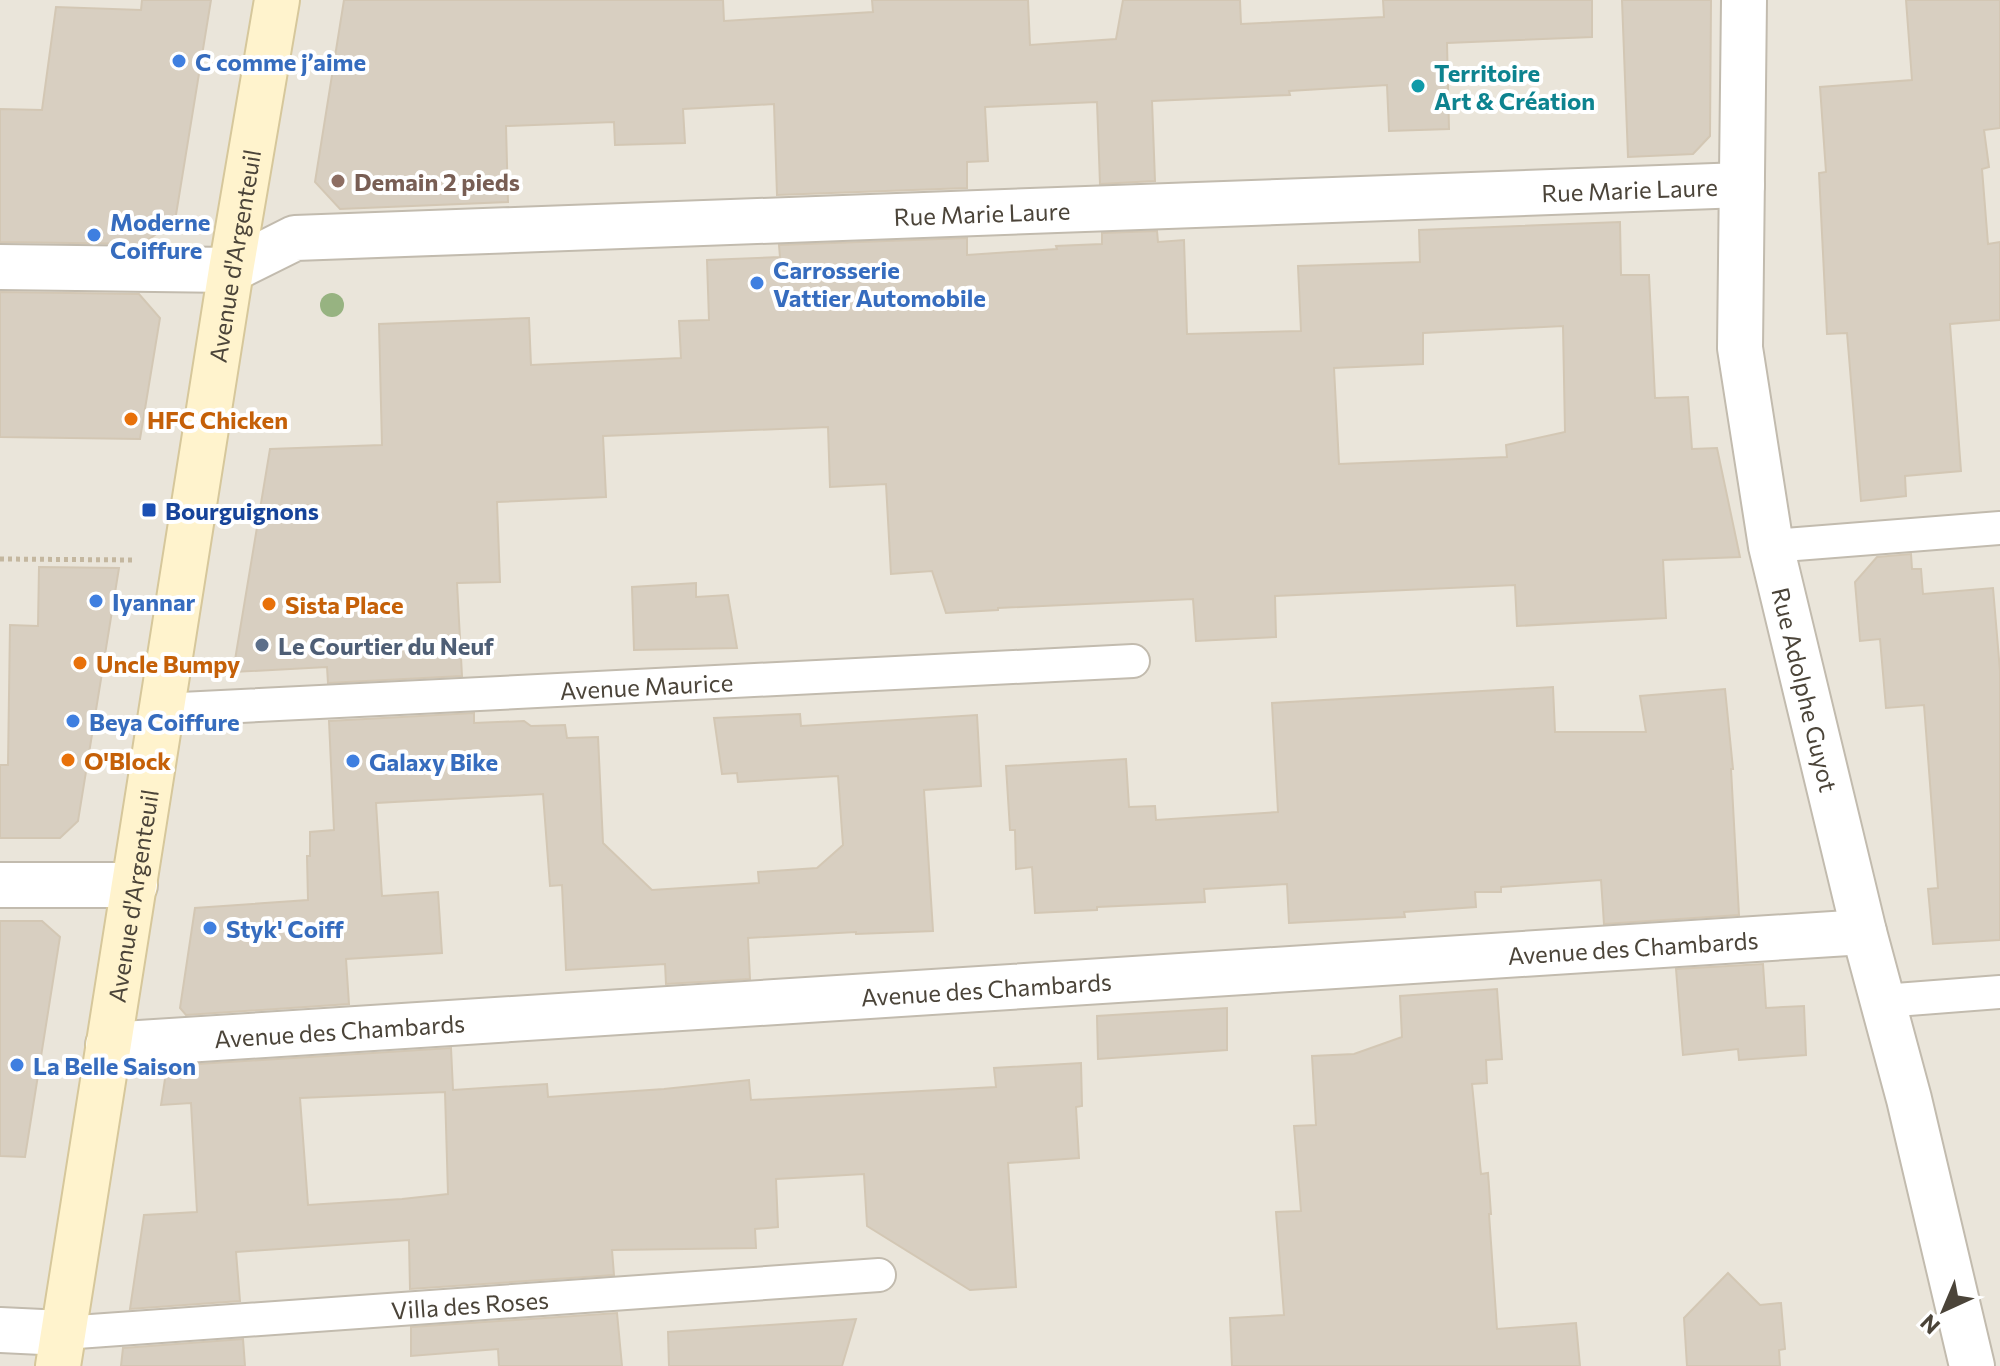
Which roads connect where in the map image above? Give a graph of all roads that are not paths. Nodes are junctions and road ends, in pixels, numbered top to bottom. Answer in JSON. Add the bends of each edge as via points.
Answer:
{"nodes":[{"id":1,"x":277,"y":0,"type":"edge"},
{"id":2,"x":1744,"y":0,"type":"edge"},
{"id":3,"x":1742,"y":185,"type":"junction"},
{"id":4,"x":0,"y":267,"type":"edge"},
{"id":5,"x":231,"y":270,"type":"junction"},
{"id":6,"x":2000,"y":528,"type":"edge"},
{"id":7,"x":1771,"y":546,"type":"junction"},
{"id":8,"x":1133,"y":661,"type":"dead end"},
{"id":9,"x":161,"y":710,"type":"junction"},
{"id":10,"x":0,"y":885,"type":"edge"},
{"id":11,"x":135,"y":885,"type":"junction"},
{"id":12,"x":1864,"y":932,"type":"junction"},
{"id":13,"x":2000,"y":992,"type":"edge"},
{"id":14,"x":1883,"y":1001,"type":"junction"},
{"id":15,"x":108,"y":1045,"type":"junction"},
{"id":16,"x":879,"y":1275,"type":"dead end"},
{"id":17,"x":0,"y":1330,"type":"edge"},
{"id":18,"x":60,"y":1350,"type":"edge"},
{"id":19,"x":1972,"y":1366,"type":"edge"}],
"edges":[{"from":1,"to":5,"type":"main road","name":"Avenue d'Argenteuil"},
{"from":2,"to":3,"type":"street","name":"Rue Adolphe Guyot"},
{"from":3,"to":5,"type":"street","name":"Rue Marie Laure","via":[[295,238]]},
{"from":3,"to":7,"type":"street","name":"Rue Adolphe Guyot","via":[[1740,348]]},
{"from":4,"to":5,"type":"street"},
{"from":5,"to":9,"type":"main road","name":"Avenue d'Argenteuil"},
{"from":6,"to":7,"type":"lane"},
{"from":7,"to":12,"type":"street","name":"Rue Adolphe Guyot"},
{"from":8,"to":9,"type":"lane","name":"Avenue Maurice"},
{"from":9,"to":11,"type":"main road","name":"Avenue d'Argenteuil"},
{"from":10,"to":11,"type":"street"},
{"from":11,"to":15,"type":"main road","name":"Avenue d'Argenteuil"},
{"from":12,"to":14,"type":"street","name":"Rue Adolphe Guyot"},
{"from":12,"to":15,"type":"street","name":"Avenue des Chambards"},
{"from":13,"to":14,"type":"lane"},
{"from":14,"to":19,"type":"street","name":"Rue Adolphe Guyot"},
{"from":15,"to":18,"type":"main road","name":"Avenue d'Argenteuil"},
{"from":16,"to":18,"type":"lane","name":"Villa des Roses"},
{"from":17,"to":18,"type":"street"}]}
